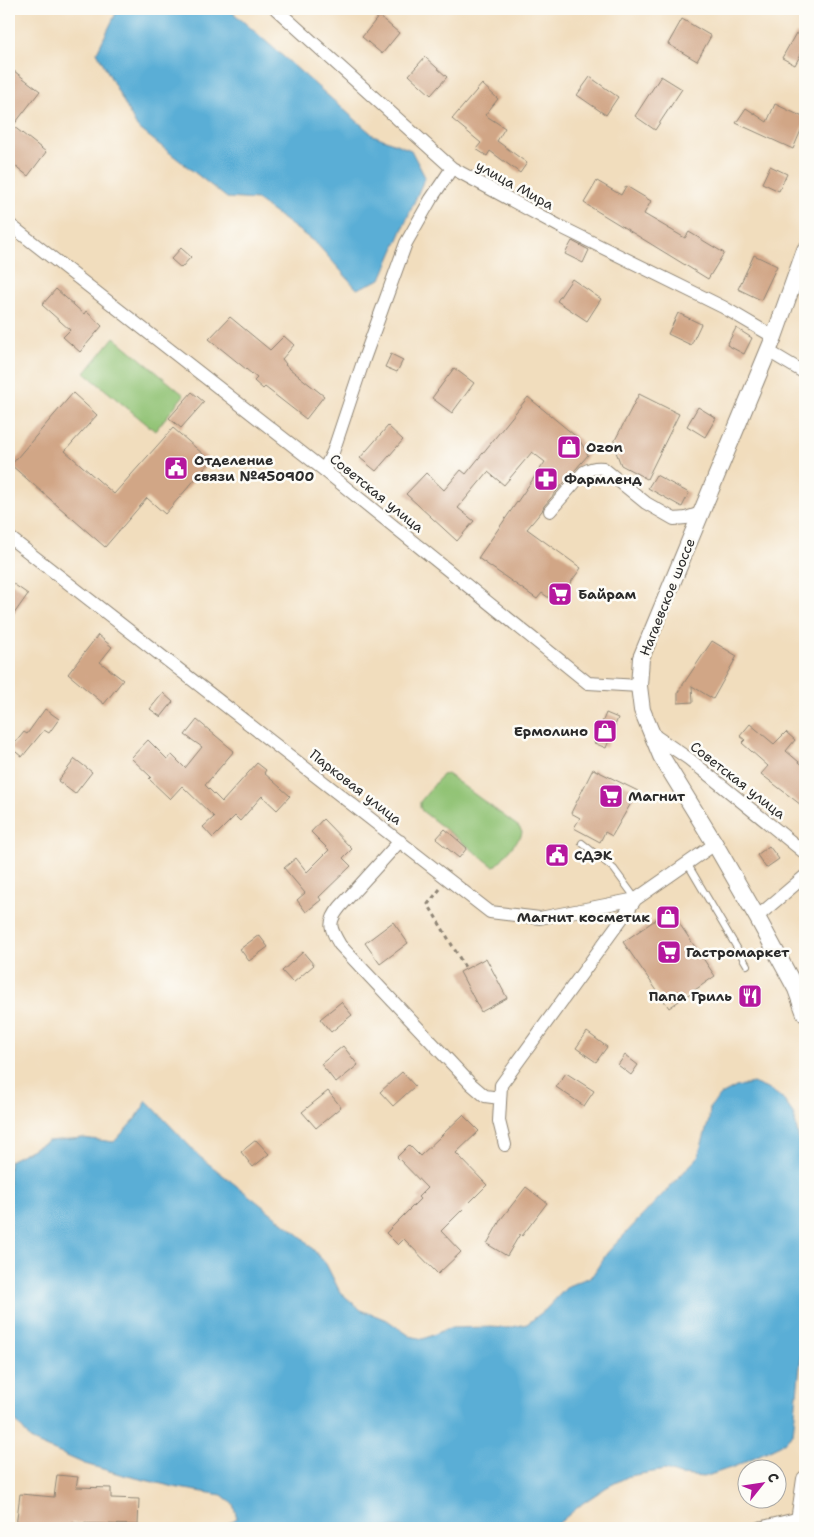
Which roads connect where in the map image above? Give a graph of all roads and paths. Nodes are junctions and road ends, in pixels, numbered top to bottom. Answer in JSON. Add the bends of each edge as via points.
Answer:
{"nodes":[{"id":1,"x":276,"y":9,"type":"edge"},
{"id":2,"x":452,"y":168,"type":"junction"},
{"id":3,"x":9,"y":224,"type":"edge"},
{"id":4,"x":805,"y":250,"type":"edge"},
{"id":5,"x":771,"y":344,"type":"junction"},
{"id":6,"x":805,"y":373,"type":"edge"},
{"id":7,"x":324,"y":470,"type":"junction"},
{"id":8,"x":550,"y":511,"type":"dead end"},
{"id":9,"x":701,"y":513,"type":"junction"},
{"id":10,"x":9,"y":537,"type":"edge"},
{"id":11,"x":639,"y":686,"type":"junction"},
{"id":12,"x":650,"y":732,"type":"junction"},
{"id":13,"x":400,"y":841,"type":"junction"},
{"id":14,"x":582,"y":843,"type":"dead end"},
{"id":15,"x":715,"y":844,"type":"junction"},
{"id":16,"x":805,"y":853,"type":"edge"},
{"id":17,"x":687,"y":863,"type":"junction"},
{"id":18,"x":805,"y":876,"type":"edge"},
{"id":19,"x":449,"y":879,"type":"junction"},
{"id":20,"x":636,"y":899,"type":"junction"},
{"id":21,"x":757,"y":917,"type":"junction"},
{"id":22,"x":747,"y":965,"type":"dead end"},
{"id":23,"x":466,"y":969,"type":"dead end"},
{"id":24,"x":805,"y":1014,"type":"edge"},
{"id":25,"x":500,"y":1098,"type":"junction"},
{"id":26,"x":505,"y":1145,"type":"dead end"},
{"id":27,"x":805,"y":1479,"type":"edge"},
{"id":28,"x":799,"y":1523,"type":"edge"},
{"id":29,"x":759,"y":1528,"type":"edge"}],
"edges":[{"from":1,"to":2,"type":"street","name":"улица Мира"},
{"from":2,"to":5,"type":"street","name":"улица Мира","via":[[559,226],[723,307]]},
{"from":2,"to":7,"type":"street","via":[[406,243]]},
{"from":3,"to":7,"type":"street","name":"Советская улица"},
{"from":4,"to":5,"type":"street","name":"Нагаевское шоссе"},
{"from":5,"to":6,"type":"street","name":"улица Мира"},
{"from":5,"to":9,"type":"street","name":"Нагаевское шоссе"},
{"from":7,"to":11,"type":"street","name":"Советская улица","via":[[588,683]]},
{"from":8,"to":9,"type":"street","via":[[584,472],[590,468],[603,468],[646,503],[674,519]]},
{"from":9,"to":11,"type":"street","name":"Нагаевское шоссе","via":[[641,658]]},
{"from":10,"to":13,"type":"street","name":"Парковая улица"},
{"from":11,"to":12,"type":"street","name":"Нагаевское шоссе","via":[[642,710]]},
{"from":12,"to":15,"type":"street","name":"Нагаевское шоссе","via":[[661,756]]},
{"from":12,"to":16,"type":"street","name":"Советская улица","via":[[689,759]]},
{"from":13,"to":19,"type":"street","name":"Парковая улица"},
{"from":13,"to":25,"type":"street","via":[[332,917],[331,930],[340,945],[472,1084],[485,1096]]},
{"from":14,"to":20,"type":"lane","via":[[614,869]]},
{"from":15,"to":17,"type":"street","name":"Парковая улица"},
{"from":15,"to":21,"type":"street","name":"Нагаевское шоссе"},
{"from":17,"to":20,"type":"street","name":"Парковая улица"},
{"from":17,"to":22,"type":"lane"},
{"from":18,"to":21,"type":"street"},
{"from":19,"to":20,"type":"street","name":"Парковая улица","via":[[490,912],[540,918]]},
{"from":19,"to":23,"type":"path","via":[[428,904]]},
{"from":20,"to":25,"type":"street","via":[[501,1085]]},
{"from":21,"to":24,"type":"street","name":"Нагаевское шоссе","via":[[796,989]]},
{"from":25,"to":26,"type":"street","via":[[499,1121]]},
{"from":27,"to":28,"type":"street"},
{"from":28,"to":29,"type":"street"}]}
